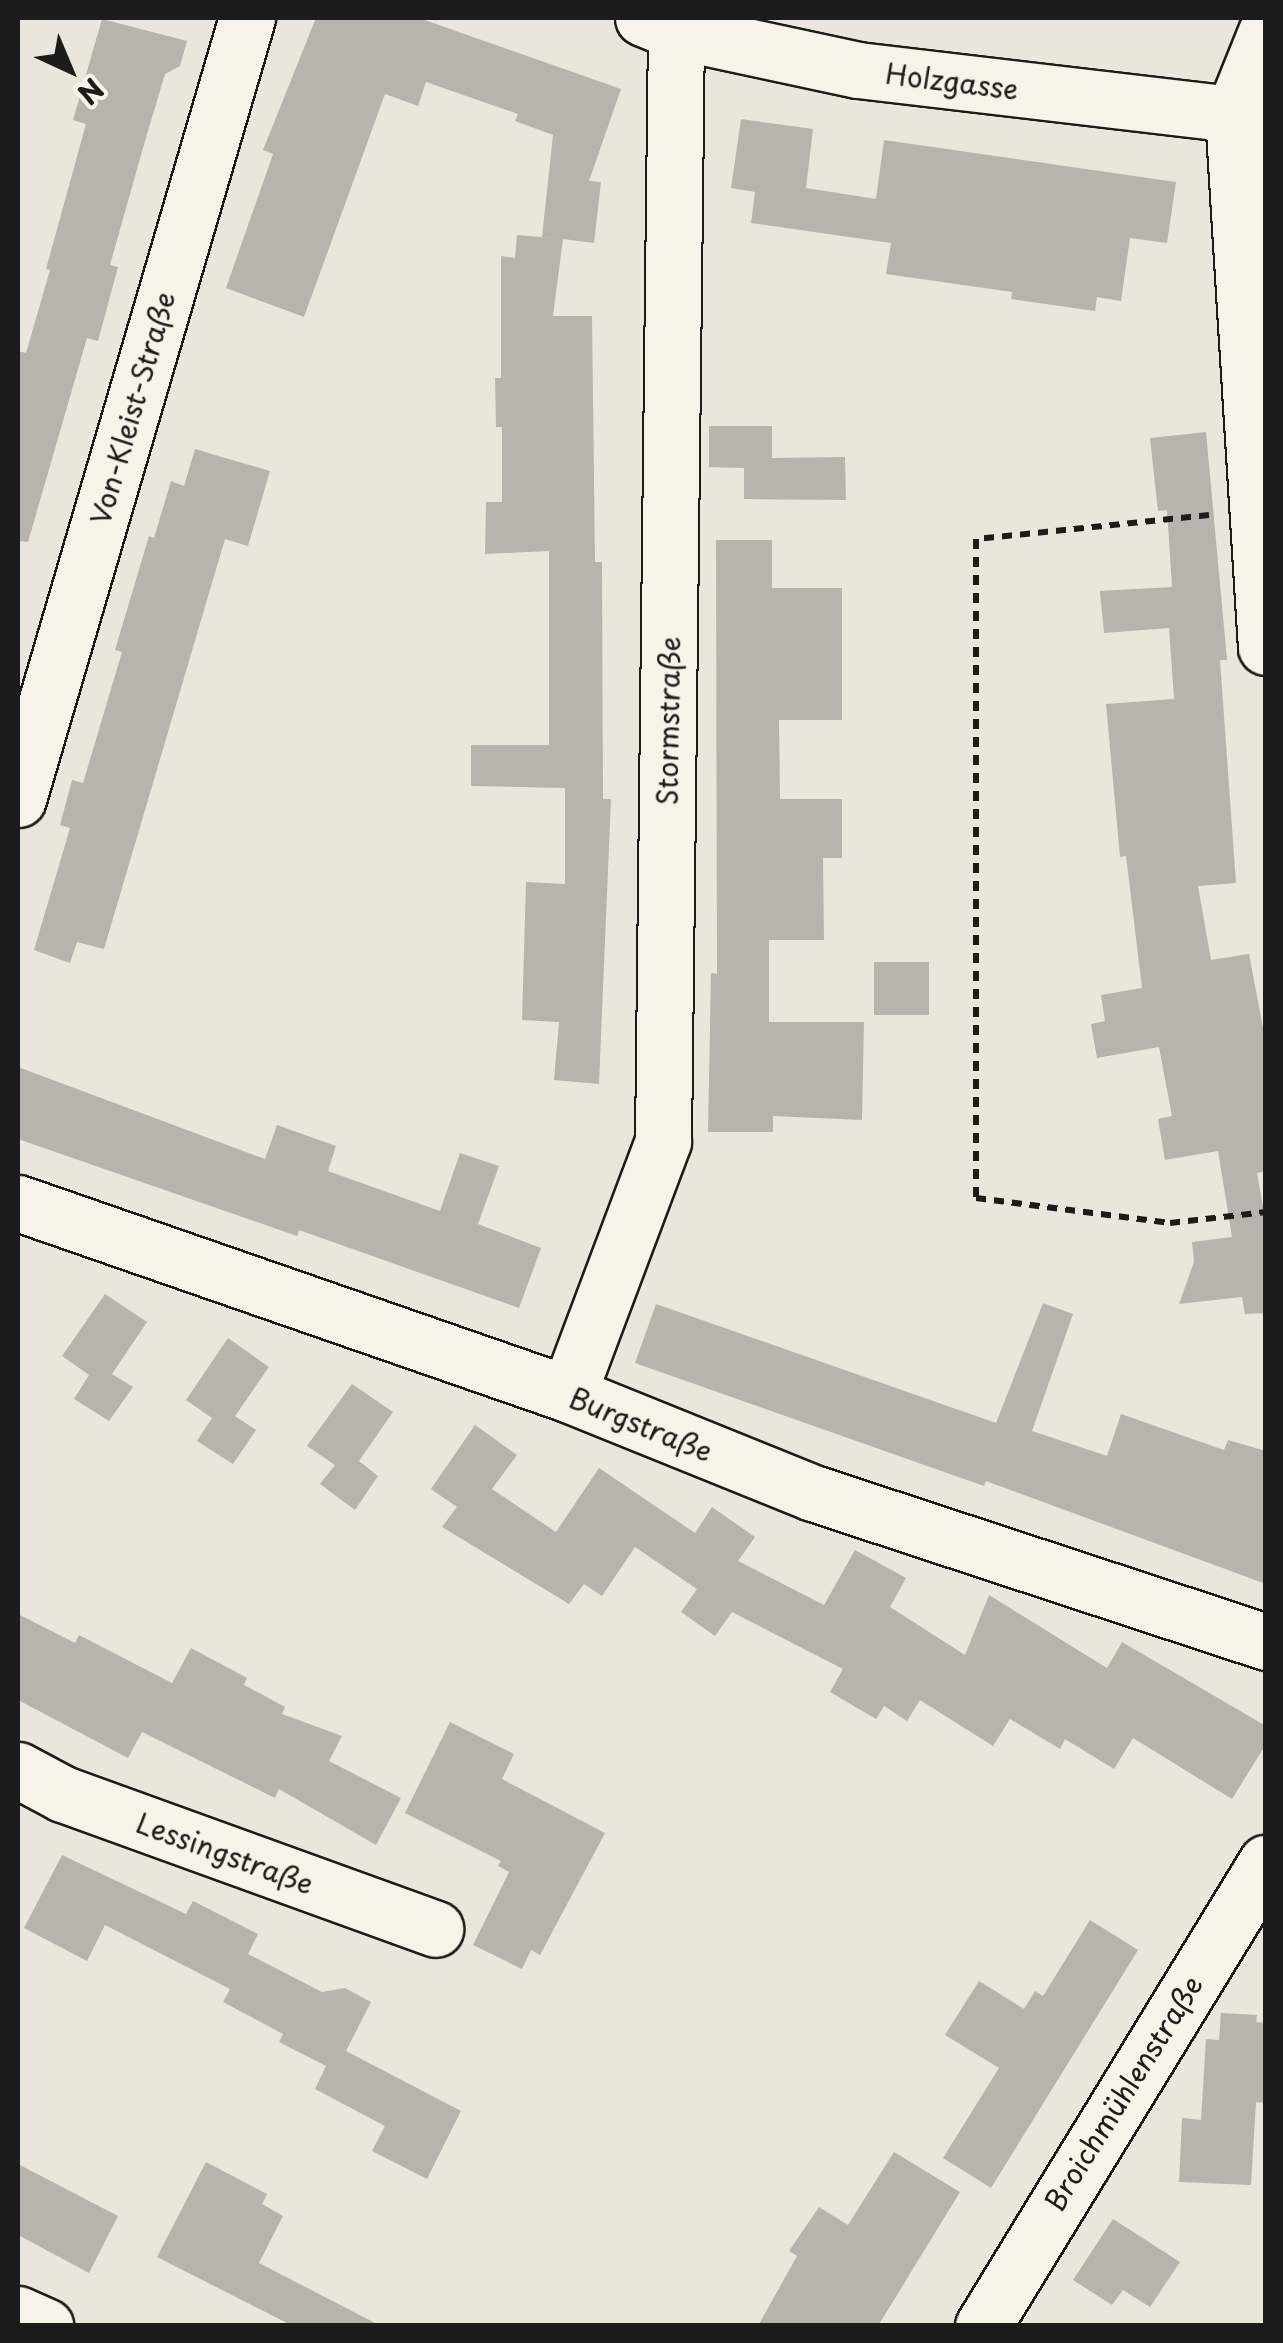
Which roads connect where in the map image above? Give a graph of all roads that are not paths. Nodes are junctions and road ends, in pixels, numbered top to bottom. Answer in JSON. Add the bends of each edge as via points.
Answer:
{"nodes":[{"id":1,"x":247,"y":18,"type":"edge"},
{"id":2,"x":660,"y":24,"type":"edge"},
{"id":3,"x":1266,"y":32,"type":"edge"},
{"id":4,"x":1249,"y":116,"type":"edge"},
{"id":5,"x":1266,"y":647,"type":"edge"},
{"id":6,"x":18,"y":799,"type":"edge"},
{"id":7,"x":22,"y":1216,"type":"edge"},
{"id":8,"x":568,"y":1394,"type":"junction"},
{"id":9,"x":1266,"y":1642,"type":"edge"},
{"id":10,"x":18,"y":1770,"type":"edge"},
{"id":11,"x":1266,"y":1863,"type":"edge"},
{"id":12,"x":435,"y":1928,"type":"dead end"},
{"id":13,"x":18,"y":2314,"type":"edge"},
{"id":14,"x":45,"y":2326,"type":"edge"},
{"id":15,"x":984,"y":2326,"type":"edge"}],
"edges":[{"from":1,"to":6,"type":"street","name":"Von-Kleist-Straße"},
{"from":2,"to":4,"type":"street","name":"Holzgasse","via":[[858,70]]},
{"from":2,"to":8,"type":"street","name":"Stormstraße","via":[[664,1141]]},
{"from":3,"to":4,"type":"street"},
{"from":4,"to":5,"type":"street","via":[[1256,510]]},
{"from":7,"to":8,"type":"street","name":"Burgstraße"},
{"from":8,"to":9,"type":"street","name":"Burgstraße","via":[[813,1493]]},
{"from":10,"to":12,"type":"street","name":"Lessingstraße","via":[[63,1794]]},
{"from":11,"to":15,"type":"street","name":"Broichmühlenstraße"},
{"from":13,"to":14,"type":"street"}]}
